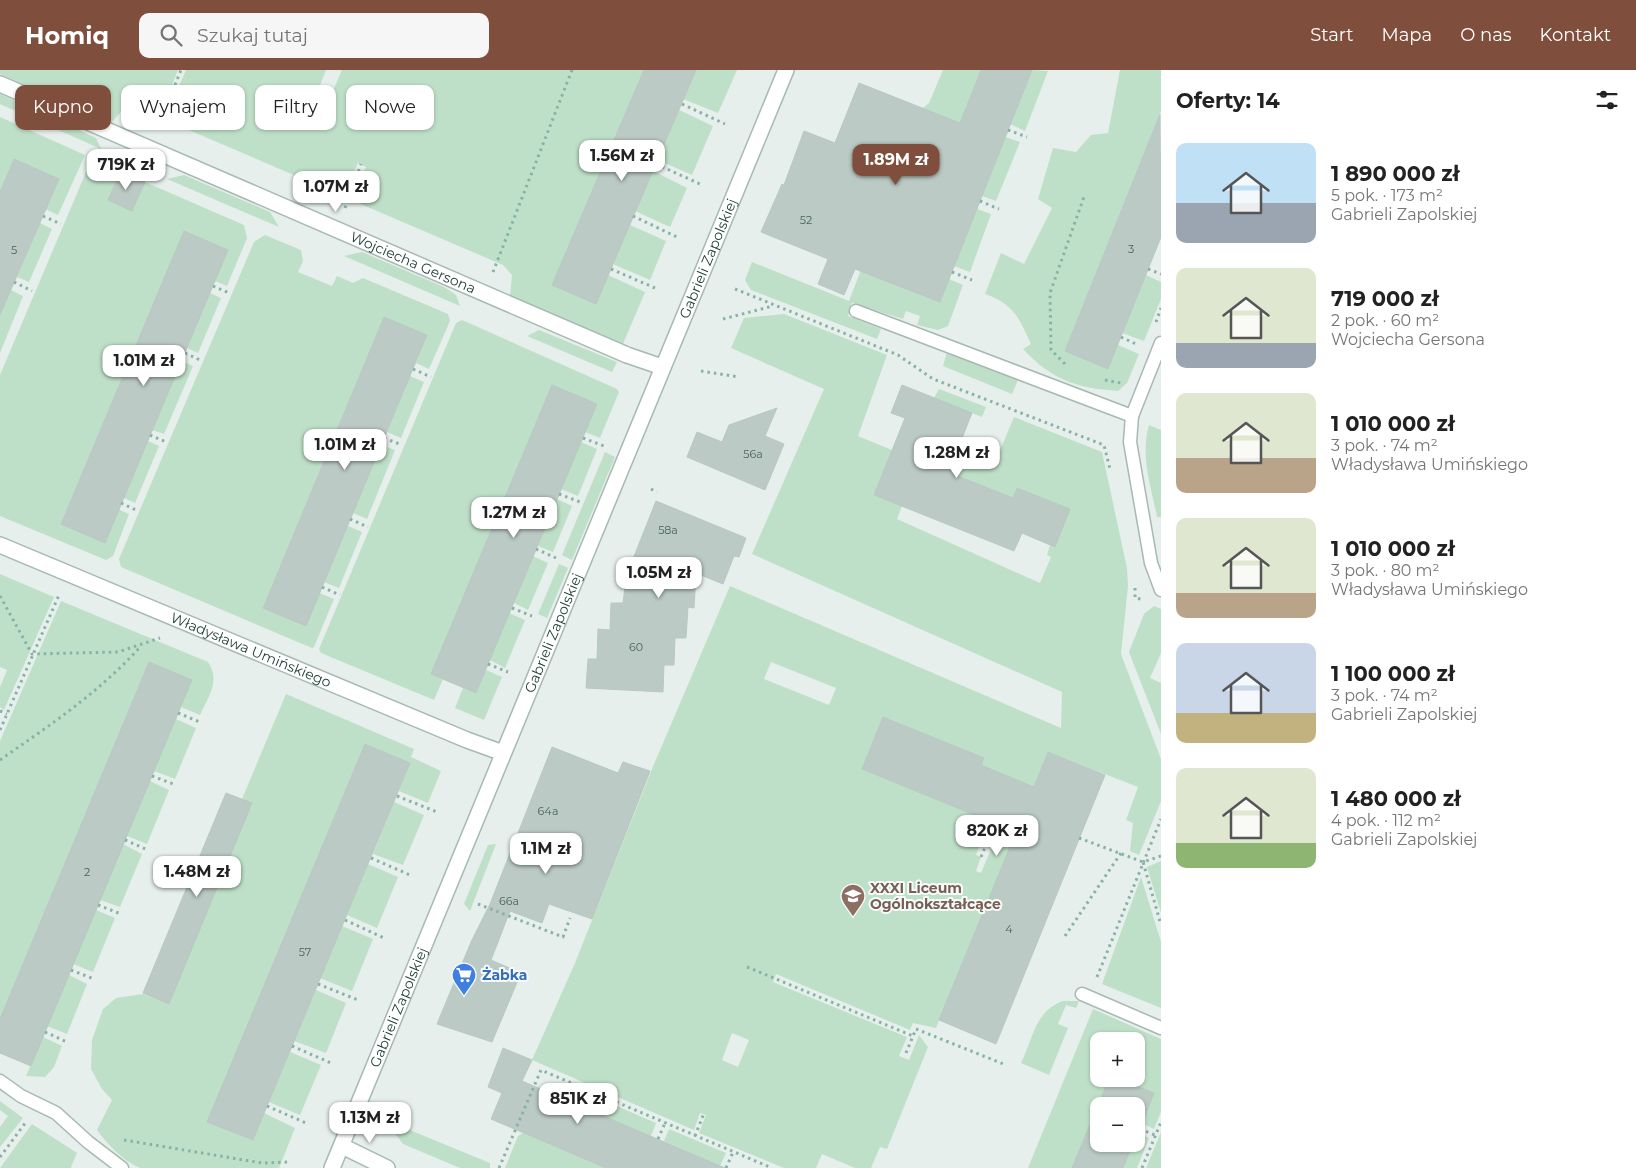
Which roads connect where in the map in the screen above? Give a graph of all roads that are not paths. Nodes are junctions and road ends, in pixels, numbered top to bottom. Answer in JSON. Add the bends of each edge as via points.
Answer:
{"nodes":[{"id":1,"x":786,"y":70,"type":"edge"},
{"id":2,"x":0,"y":84,"type":"edge"},
{"id":3,"x":856,"y":311,"type":"dead end"},
{"id":4,"x":1161,"y":343,"type":"edge"},
{"id":5,"x":662,"y":368,"type":"junction"},
{"id":6,"x":1132,"y":416,"type":"junction"},
{"id":7,"x":0,"y":545,"type":"edge"},
{"id":8,"x":1161,"y":590,"type":"edge"},
{"id":9,"x":503,"y":753,"type":"junction"},
{"id":10,"x":1085,"y":995,"type":"road end"},
{"id":11,"x":1161,"y":1028,"type":"edge"},
{"id":12,"x":0,"y":1081,"type":"edge"},
{"id":13,"x":342,"y":1146,"type":"junction"},
{"id":14,"x":122,"y":1168,"type":"edge"},
{"id":15,"x":332,"y":1168,"type":"edge"},
{"id":16,"x":387,"y":1168,"type":"edge"}],
"edges":[{"from":1,"to":5,"type":"street","name":"Gabrieli Zapolskiej"},
{"from":2,"to":5,"type":"street","name":"Wojciecha Gersona"},
{"from":3,"to":6,"type":"lane"},
{"from":4,"to":6,"type":"lane"},
{"from":5,"to":9,"type":"street","name":"Gabrieli Zapolskiej"},
{"from":6,"to":8,"type":"lane","via":[[1130,442],[1151,563]]},
{"from":7,"to":9,"type":"street","name":"Władysława Umińskiego"},
{"from":9,"to":13,"type":"street","name":"Gabrieli Zapolskiej"},
{"from":10,"to":11,"type":"lane"},
{"from":12,"to":14,"type":"lane","via":[[56,1113]]},
{"from":13,"to":15,"type":"street","name":"Gabrieli Zapolskiej"},
{"from":13,"to":16,"type":"street"}]}
